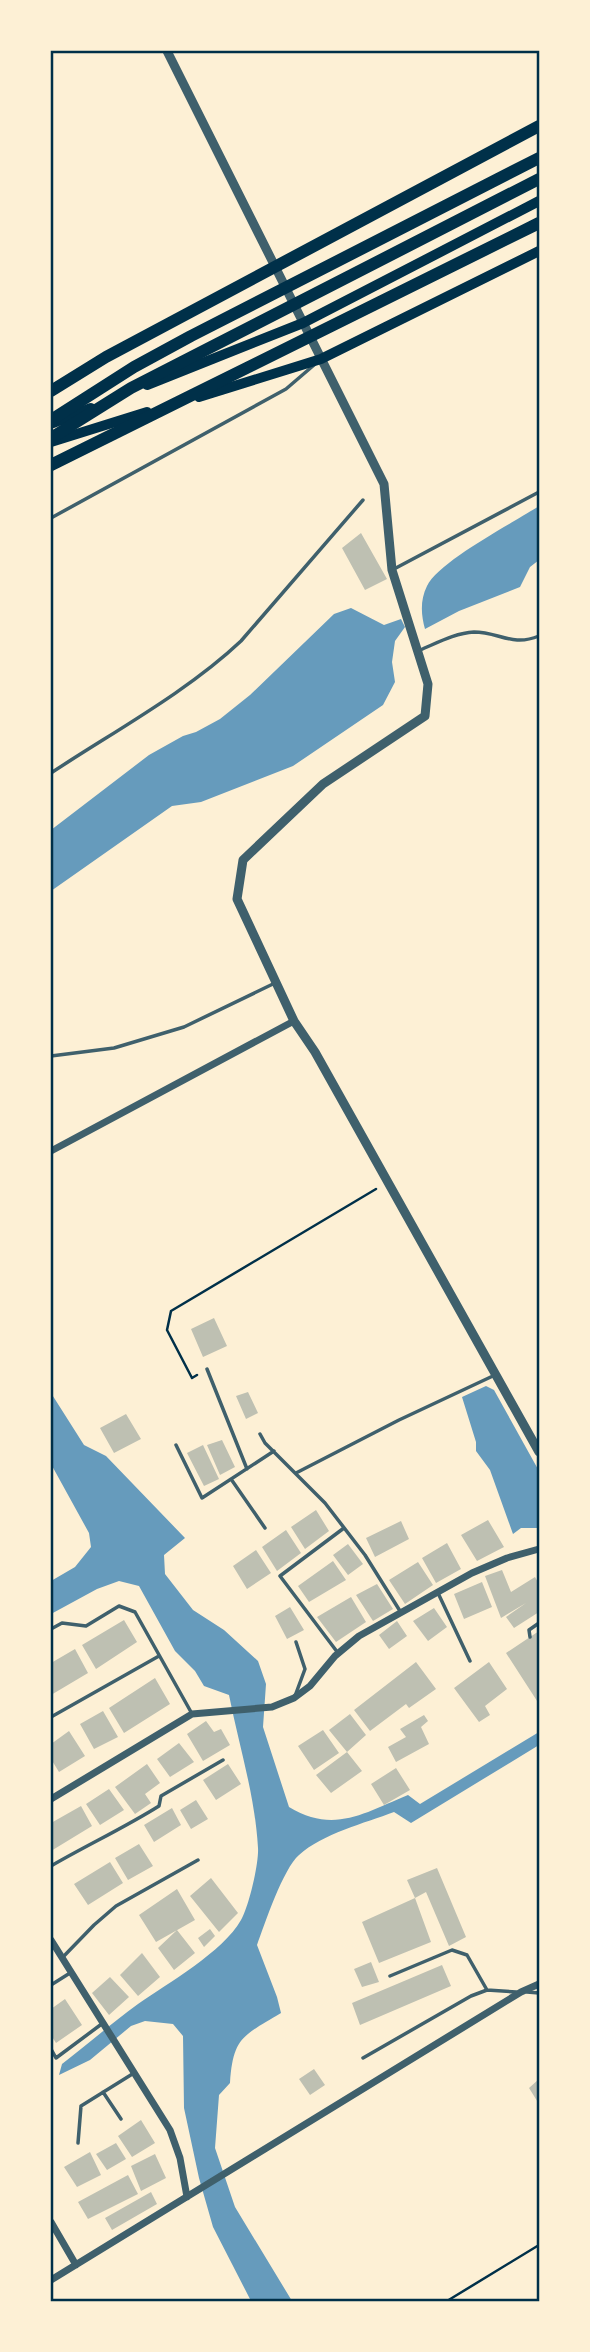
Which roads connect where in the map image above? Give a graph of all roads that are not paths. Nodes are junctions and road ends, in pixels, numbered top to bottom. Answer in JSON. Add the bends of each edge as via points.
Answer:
{"nodes":[{"id":1,"x":167,"y":51,"type":"edge"},
{"id":2,"x":539,"y":126,"type":"edge"},
{"id":3,"x":539,"y":158,"type":"edge"},
{"id":4,"x":539,"y":179,"type":"edge"},
{"id":5,"x":539,"y":201,"type":"edge"},
{"id":6,"x":539,"y":223,"type":"edge"},
{"id":7,"x":539,"y":251,"type":"edge"},
{"id":8,"x":303,"y":323,"type":"junction"},
{"id":9,"x":321,"y":359,"type":"junction"},
{"id":10,"x":51,"y":391,"type":"edge"},
{"id":11,"x":51,"y":422,"type":"edge"},
{"id":12,"x":51,"y":440,"type":"edge"},
{"id":13,"x":51,"y":465,"type":"edge"},
{"id":14,"x":539,"y":492,"type":"edge"},
{"id":15,"x":363,"y":500,"type":"dead end"},
{"id":16,"x":51,"y":518,"type":"edge"},
{"id":17,"x":392,"y":570,"type":"junction"},
{"id":18,"x":539,"y":636,"type":"edge"},
{"id":19,"x":419,"y":651,"type":"junction"},
{"id":20,"x":51,"y":773,"type":"edge"},
{"id":21,"x":275,"y":983,"type":"junction"},
{"id":22,"x":294,"y":1021,"type":"junction"},
{"id":23,"x":51,"y":1056,"type":"edge"},
{"id":24,"x":51,"y":1151,"type":"edge"},
{"id":25,"x":207,"y":1368,"type":"road end"},
{"id":26,"x":496,"y":1374,"type":"junction"},
{"id":27,"x":260,"y":1434,"type":"dead end"},
{"id":28,"x":176,"y":1445,"type":"dead end"},
{"id":29,"x":274,"y":1451,"type":"junction"},
{"id":30,"x":539,"y":1452,"type":"edge"},
{"id":31,"x":247,"y":1469,"type":"junction"},
{"id":32,"x":296,"y":1473,"type":"junction"},
{"id":33,"x":231,"y":1479,"type":"junction"},
{"id":34,"x":265,"y":1528,"type":"dead end"},
{"id":35,"x":344,"y":1528,"type":"junction"},
{"id":36,"x":539,"y":1549,"type":"edge"},
{"id":37,"x":438,"y":1592,"type":"junction"},
{"id":38,"x":401,"y":1612,"type":"junction"},
{"id":39,"x":539,"y":1623,"type":"edge"},
{"id":40,"x":51,"y":1629,"type":"edge"},
{"id":41,"x":530,"y":1637,"type":"dead end"},
{"id":42,"x":296,"y":1642,"type":"dead end"},
{"id":43,"x":338,"y":1653,"type":"junction"},
{"id":44,"x":159,"y":1657,"type":"junction"},
{"id":45,"x":470,"y":1661,"type":"dead end"},
{"id":46,"x":295,"y":1698,"type":"junction"},
{"id":47,"x":192,"y":1714,"type":"junction"},
{"id":48,"x":51,"y":1717,"type":"edge"},
{"id":49,"x":223,"y":1760,"type":"dead end"},
{"id":50,"x":51,"y":1800,"type":"edge"},
{"id":51,"x":198,"y":1860,"type":"dead end"},
{"id":52,"x":51,"y":1866,"type":"edge"},
{"id":53,"x":51,"y":1940,"type":"edge"},
{"id":54,"x":62,"y":1958,"type":"junction"},
{"id":55,"x":71,"y":1972,"type":"junction"},
{"id":56,"x":390,"y":1976,"type":"dead end"},
{"id":57,"x":539,"y":1984,"type":"edge"},
{"id":58,"x":51,"y":1985,"type":"edge"},
{"id":59,"x":487,"y":1990,"type":"junction"},
{"id":60,"x":521,"y":1992,"type":"junction"},
{"id":61,"x":539,"y":1993,"type":"edge"},
{"id":62,"x":103,"y":2023,"type":"junction"},
{"id":63,"x":51,"y":2049,"type":"edge"},
{"id":64,"x":363,"y":2058,"type":"dead end"},
{"id":65,"x":134,"y":2073,"type":"junction"},
{"id":66,"x":103,"y":2092,"type":"junction"},
{"id":67,"x":121,"y":2119,"type":"dead end"},
{"id":68,"x":78,"y":2143,"type":"dead end"},
{"id":69,"x":187,"y":2197,"type":"junction"},
{"id":70,"x":51,"y":2222,"type":"edge"},
{"id":71,"x":76,"y":2265,"type":"junction"},
{"id":72,"x":51,"y":2280,"type":"edge"}],
"edges":[{"from":1,"to":8,"type":"street"},
{"from":2,"to":10,"type":"highway","via":[[106,357]]},
{"from":3,"to":11,"type":"highway","via":[[145,361]]},
{"from":4,"to":12,"type":"highway","via":[[131,388]]},
{"from":5,"to":8,"type":"main road"},
{"from":6,"to":13,"type":"highway"},
{"from":7,"to":9,"type":"main road"},
{"from":8,"to":9,"type":"street"},
{"from":8,"to":11,"type":"main road"},
{"from":9,"to":12,"type":"main road"},
{"from":9,"to":16,"type":"lane","via":[[286,389]]},
{"from":9,"to":17,"type":"street","via":[[384,484]]},
{"from":14,"to":17,"type":"lane"},
{"from":15,"to":20,"type":"lane","via":[[223,658]]},
{"from":17,"to":19,"type":"street"},
{"from":18,"to":19,"type":"lane","via":[[512,641],[471,632]]},
{"from":19,"to":21,"type":"street","via":[[428,684],[425,716],[323,784],[243,860],[237,899]]},
{"from":21,"to":22,"type":"street"},
{"from":21,"to":23,"type":"lane","via":[[184,1027],[114,1048]]},
{"from":22,"to":24,"type":"street"},
{"from":22,"to":26,"type":"street"},
{"from":25,"to":31,"type":"lane"},
{"from":26,"to":30,"type":"street"},
{"from":26,"to":32,"type":"lane"},
{"from":27,"to":29,"type":"lane"},
{"from":28,"to":33,"type":"lane","via":[[202,1498]]},
{"from":29,"to":31,"type":"lane"},
{"from":29,"to":32,"type":"lane"},
{"from":31,"to":33,"type":"lane"},
{"from":32,"to":35,"type":"lane"},
{"from":33,"to":34,"type":"lane"},
{"from":35,"to":38,"type":"lane"},
{"from":35,"to":43,"type":"lane","via":[[280,1576]]},
{"from":36,"to":37,"type":"street","via":[[507,1558]]},
{"from":37,"to":38,"type":"street"},
{"from":37,"to":45,"type":"lane"},
{"from":38,"to":43,"type":"street"},
{"from":39,"to":41,"type":"lane","via":[[529,1630]]},
{"from":40,"to":44,"type":"lane","via":[[62,1623],[86,1626],[119,1606],[135,1612]]},
{"from":42,"to":46,"type":"lane","via":[[305,1669]]},
{"from":43,"to":46,"type":"street"},
{"from":44,"to":47,"type":"lane"},
{"from":44,"to":48,"type":"lane"},
{"from":46,"to":47,"type":"street","via":[[272,1707]]},
{"from":47,"to":50,"type":"street"},
{"from":49,"to":52,"type":"lane","via":[[161,1796],[159,1806],[128,1826]]},
{"from":51,"to":54,"type":"lane","via":[[116,1906]]},
{"from":53,"to":54,"type":"street"},
{"from":54,"to":55,"type":"street"},
{"from":55,"to":58,"type":"lane"},
{"from":55,"to":62,"type":"street"},
{"from":56,"to":59,"type":"lane","via":[[452,1950],[467,1955]]},
{"from":57,"to":60,"type":"street"},
{"from":59,"to":60,"type":"lane"},
{"from":59,"to":64,"type":"lane"},
{"from":60,"to":61,"type":"lane"},
{"from":60,"to":69,"type":"street"},
{"from":62,"to":63,"type":"lane","via":[[56,2058]]},
{"from":62,"to":65,"type":"street"},
{"from":65,"to":66,"type":"lane"},
{"from":65,"to":69,"type":"street","via":[[170,2130]]},
{"from":66,"to":67,"type":"lane"},
{"from":66,"to":68,"type":"lane","via":[[80,2106]]},
{"from":69,"to":71,"type":"street"},
{"from":70,"to":71,"type":"street"},
{"from":71,"to":72,"type":"street"}]}
